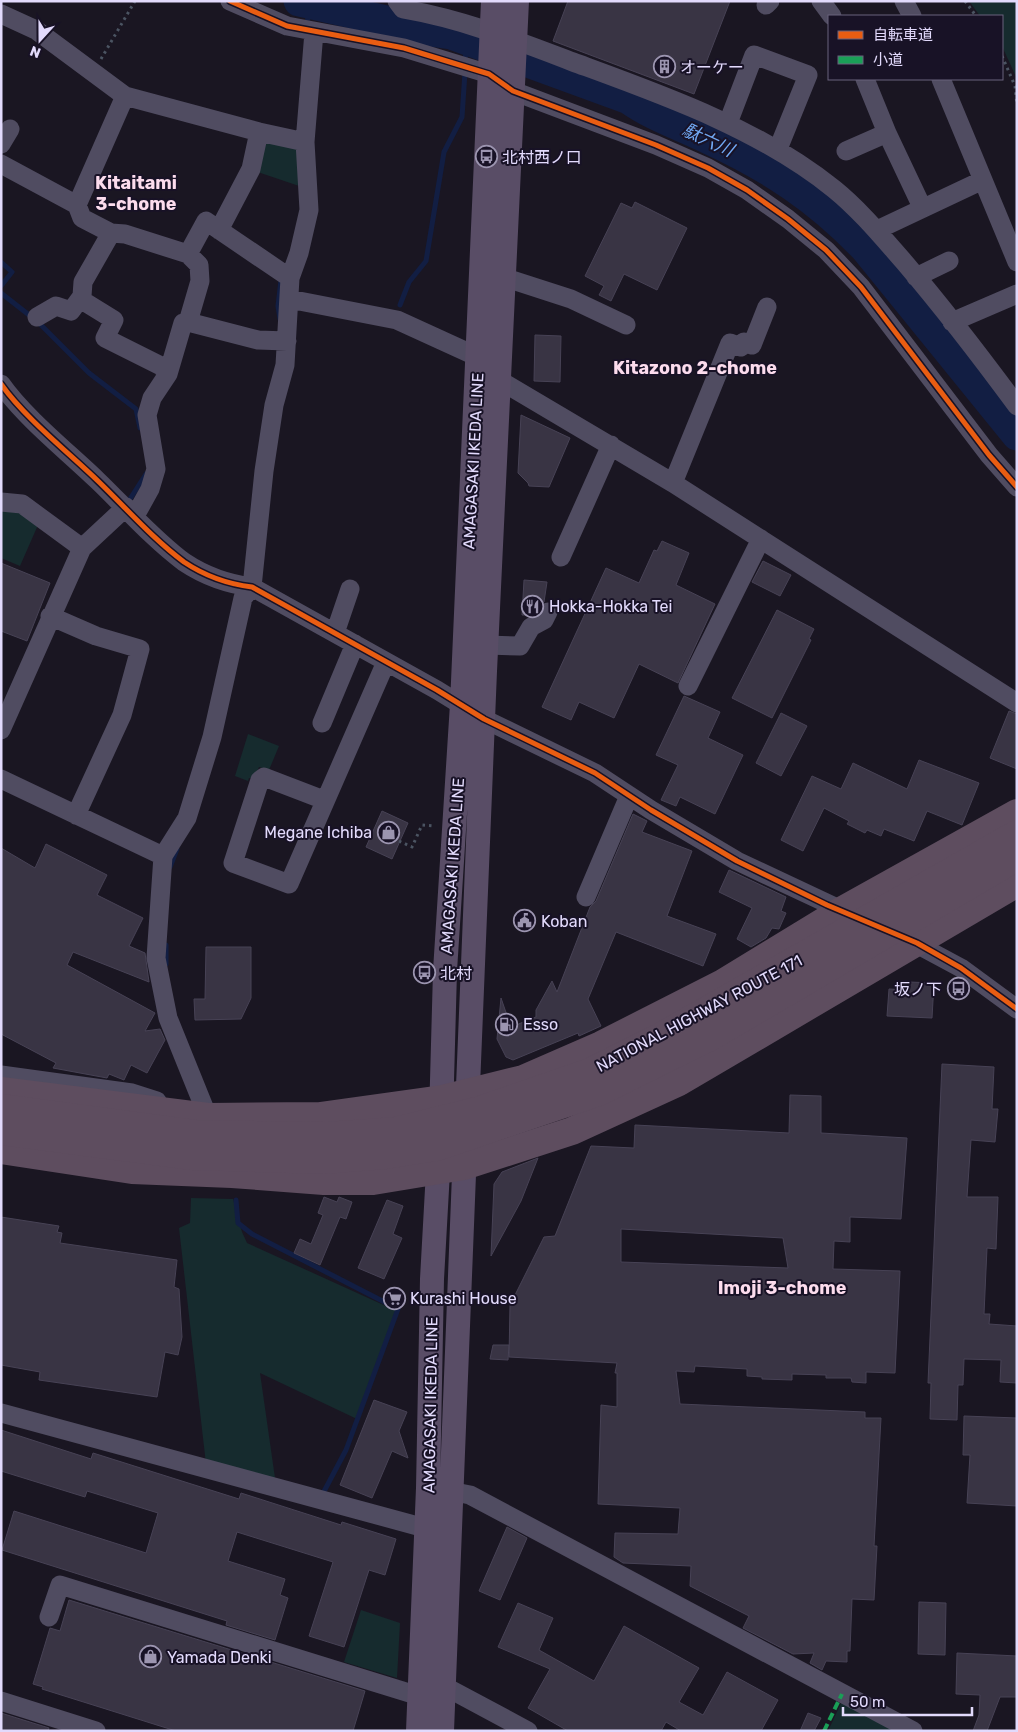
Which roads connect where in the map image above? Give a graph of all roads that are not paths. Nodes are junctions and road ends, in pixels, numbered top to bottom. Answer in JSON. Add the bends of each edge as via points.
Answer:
{"nodes":[{"id":1,"x":230,"y":1,"type":"edge"},
{"id":2,"x":398,"y":1,"type":"edge"},
{"id":3,"x":493,"y":1,"type":"edge"},
{"id":4,"x":517,"y":1,"type":"edge"},
{"id":5,"x":821,"y":1,"type":"edge"},
{"id":6,"x":904,"y":1,"type":"edge"},
{"id":7,"x":258,"y":8,"type":"edge"},
{"id":8,"x":4,"y":10,"type":"edge"},
{"id":9,"x":831,"y":15,"type":"edge"},
{"id":10,"x":911,"y":15,"type":"edge"},
{"id":11,"x":491,"y":31,"type":"junction"},
{"id":12,"x":314,"y":32,"type":"junction"},
{"id":13,"x":515,"y":40,"type":"junction"},
{"id":14,"x":489,"y":74,"type":"junction"},
{"id":15,"x":865,"y":80,"type":"edge"},
{"id":16,"x":941,"y":80,"type":"edge"},
{"id":17,"x":513,"y":91,"type":"junction"},
{"id":18,"x":125,"y":96,"type":"junction"},
{"id":19,"x":728,"y":124,"type":"junction"},
{"id":20,"x":259,"y":132,"type":"junction"},
{"id":21,"x":887,"y":133,"type":"junction"},
{"id":22,"x":305,"y":142,"type":"junction"},
{"id":23,"x":778,"y":149,"type":"junction"},
{"id":24,"x":846,"y":151,"type":"dead end"},
{"id":25,"x":1,"y":164,"type":"edge"},
{"id":26,"x":982,"y":180,"type":"junction"},
{"id":27,"x":77,"y":205,"type":"junction"},
{"id":28,"x":922,"y":207,"type":"junction"},
{"id":29,"x":219,"y":230,"type":"junction"},
{"id":30,"x":876,"y":230,"type":"junction"},
{"id":31,"x":111,"y":233,"type":"junction"},
{"id":32,"x":188,"y":254,"type":"junction"},
{"id":33,"x":949,"y":262,"type":"dead end"},
{"id":34,"x":1017,"y":262,"type":"edge"},
{"id":35,"x":916,"y":276,"type":"junction"},
{"id":36,"x":290,"y":278,"type":"junction"},
{"id":37,"x":504,"y":278,"type":"junction"},
{"id":38,"x":1017,"y":294,"type":"edge"},
{"id":39,"x":80,"y":299,"type":"junction"},
{"id":40,"x":288,"y":299,"type":"junction"},
{"id":41,"x":767,"y":307,"type":"dead end"},
{"id":42,"x":36,"y":316,"type":"dead end"},
{"id":43,"x":620,"y":318,"type":"dead end"},
{"id":44,"x":188,"y":322,"type":"junction"},
{"id":45,"x":952,"y":322,"type":"junction"},
{"id":46,"x":287,"y":341,"type":"junction"},
{"id":47,"x":478,"y":357,"type":"junction"},
{"id":48,"x":168,"y":374,"type":"junction"},
{"id":49,"x":499,"y":380,"type":"junction"},
{"id":50,"x":1,"y":384,"type":"edge"},
{"id":51,"x":1017,"y":406,"type":"edge"},
{"id":52,"x":611,"y":446,"type":"junction"},
{"id":53,"x":673,"y":483,"type":"junction"},
{"id":54,"x":1017,"y":487,"type":"edge"},
{"id":55,"x":1,"y":502,"type":"edge"},
{"id":56,"x":130,"y":512,"type":"junction"},
{"id":57,"x":761,"y":539,"type":"junction"},
{"id":58,"x":82,"y":548,"type":"junction"},
{"id":59,"x":561,"y":557,"type":"dead end"},
{"id":60,"x":252,"y":587,"type":"junction"},
{"id":61,"x":350,"y":589,"type":"dead end"},
{"id":62,"x":548,"y":612,"type":"dead end"},
{"id":63,"x":50,"y":616,"type":"junction"},
{"id":64,"x":335,"y":633,"type":"junction"},
{"id":65,"x":355,"y":644,"type":"junction"},
{"id":66,"x":486,"y":645,"type":"junction"},
{"id":67,"x":386,"y":662,"type":"junction"},
{"id":68,"x":688,"y":686,"type":"dead end"},
{"id":69,"x":9,"y":687,"type":"edge"},
{"id":70,"x":1017,"y":703,"type":"edge"},
{"id":71,"x":462,"y":704,"type":"junction"},
{"id":72,"x":484,"y":719,"type":"junction"},
{"id":73,"x":322,"y":723,"type":"dead end"},
{"id":74,"x":1,"y":730,"type":"edge"},
{"id":75,"x":1,"y":780,"type":"edge"},
{"id":76,"x":629,"y":796,"type":"junction"},
{"id":77,"x":324,"y":800,"type":"junction"},
{"id":78,"x":1017,"y":813,"type":"edge"},
{"id":79,"x":76,"y":815,"type":"junction"},
{"id":80,"x":1017,"y":834,"type":"edge"},
{"id":81,"x":163,"y":856,"type":"junction"},
{"id":82,"x":1017,"y":857,"type":"edge"},
{"id":83,"x":1017,"y":883,"type":"edge"},
{"id":84,"x":587,"y":886,"type":"dead end"},
{"id":85,"x":841,"y":911,"type":"junction"},
{"id":86,"x":917,"y":943,"type":"junction"},
{"id":87,"x":1017,"y":1009,"type":"edge"},
{"id":88,"x":1,"y":1075,"type":"edge"},
{"id":89,"x":1,"y":1092,"type":"edge"},
{"id":90,"x":468,"y":1094,"type":"junction"},
{"id":91,"x":442,"y":1099,"type":"junction"},
{"id":92,"x":1,"y":1108,"type":"edge"},
{"id":93,"x":208,"y":1117,"type":"junction"},
{"id":94,"x":1,"y":1131,"type":"edge"},
{"id":95,"x":1,"y":1150,"type":"edge"},
{"id":96,"x":1,"y":1163,"type":"edge"},
{"id":97,"x":464,"y":1166,"type":"junction"},
{"id":98,"x":438,"y":1172,"type":"junction"},
{"id":99,"x":232,"y":1174,"type":"junction"},
{"id":100,"x":1,"y":1413,"type":"edge"},
{"id":101,"x":439,"y":1489,"type":"junction"},
{"id":102,"x":425,"y":1528,"type":"junction"},
{"id":103,"x":49,"y":1617,"type":"dead end"},
{"id":104,"x":444,"y":1686,"type":"junction"},
{"id":105,"x":419,"y":1696,"type":"junction"},
{"id":106,"x":1,"y":1701,"type":"edge"},
{"id":107,"x":87,"y":1729,"type":"edge"},
{"id":108,"x":418,"y":1731,"type":"edge"},
{"id":109,"x":442,"y":1731,"type":"edge"},
{"id":110,"x":528,"y":1731,"type":"edge"},
{"id":111,"x":913,"y":1731,"type":"edge"}],
"edges":[{"from":1,"to":7,"type":"street"},
{"from":2,"to":11,"type":"street","via":[[403,9]]},
{"from":3,"to":11,"type":"main road","name":"AMAGASAKI IKEDA LINE"},
{"from":4,"to":13,"type":"main road","name":"AMAGASAKI IKEDA LINE"},
{"from":5,"to":9,"type":"street"},
{"from":6,"to":10,"type":"street"},
{"from":7,"to":12,"type":"street","via":[[287,26]]},
{"from":8,"to":18,"type":"street"},
{"from":11,"to":13,"type":"street"},
{"from":11,"to":14,"type":"main road","name":"AMAGASAKI IKEDA LINE"},
{"from":12,"to":14,"type":"street","via":[[404,48]]},
{"from":12,"to":22,"type":"street"},
{"from":13,"to":17,"type":"main road","name":"AMAGASAKI IKEDA LINE"},
{"from":13,"to":19,"type":"street"},
{"from":14,"to":17,"type":"street"},
{"from":14,"to":47,"type":"main road","name":"AMAGASAKI IKEDA LINE"},
{"from":15,"to":21,"type":"street"},
{"from":16,"to":26,"type":"street"},
{"from":17,"to":37,"type":"main road","name":"AMAGASAKI IKEDA LINE"},
{"from":17,"to":54,"type":"street","via":[[587,117],[708,168],[788,219],[826,250],[861,287]]},
{"from":18,"to":20,"type":"street"},
{"from":18,"to":27,"type":"street"},
{"from":19,"to":23,"type":"street"},
{"from":19,"to":23,"type":"street","via":[[754,55],[809,72]]},
{"from":20,"to":22,"type":"street"},
{"from":20,"to":29,"type":"street","via":[[251,169]]},
{"from":21,"to":24,"type":"street"},
{"from":21,"to":28,"type":"street"},
{"from":22,"to":36,"type":"street","via":[[309,210]]},
{"from":23,"to":30,"type":"street","via":[[835,190]]},
{"from":25,"to":27,"type":"street"},
{"from":26,"to":28,"type":"street"},
{"from":26,"to":34,"type":"street"},
{"from":27,"to":31,"type":"street","via":[[82,218]]},
{"from":28,"to":30,"type":"street"},
{"from":29,"to":32,"type":"street","via":[[206,221]]},
{"from":29,"to":36,"type":"street"},
{"from":30,"to":35,"type":"street"},
{"from":31,"to":32,"type":"street","via":[[125,234]]},
{"from":31,"to":39,"type":"street","via":[[83,282]]},
{"from":32,"to":44,"type":"street","via":[[198,265],[200,281]]},
{"from":33,"to":35,"type":"street"},
{"from":35,"to":45,"type":"street"},
{"from":36,"to":40,"type":"street"},
{"from":37,"to":43,"type":"street"},
{"from":37,"to":49,"type":"main road","name":"AMAGASAKI IKEDA LINE"},
{"from":38,"to":45,"type":"street"},
{"from":39,"to":42,"type":"street","via":[[71,311],[56,306]]},
{"from":39,"to":48,"type":"street","via":[[114,320],[105,338],[161,366]]},
{"from":40,"to":46,"type":"street"},
{"from":40,"to":47,"type":"street","via":[[397,320]]},
{"from":41,"to":53,"type":"street","via":[[752,344],[744,342],[742,347],[730,343]]},
{"from":44,"to":46,"type":"street","via":[[258,340]]},
{"from":44,"to":48,"type":"street","via":[[183,324]]},
{"from":45,"to":51,"type":"street"},
{"from":46,"to":60,"type":"street","via":[[264,471]]},
{"from":47,"to":49,"type":"street"},
{"from":47,"to":71,"type":"main road","name":"AMAGASAKI IKEDA LINE"},
{"from":48,"to":56,"type":"street","via":[[152,398],[147,415],[156,469],[150,489]]},
{"from":49,"to":52,"type":"street"},
{"from":49,"to":66,"type":"main road","name":"AMAGASAKI IKEDA LINE"},
{"from":50,"to":56,"type":"street"},
{"from":52,"to":53,"type":"street"},
{"from":52,"to":59,"type":"street","via":[[571,514]]},
{"from":53,"to":57,"type":"street"},
{"from":55,"to":58,"type":"street","via":[[22,504]]},
{"from":56,"to":58,"type":"street"},
{"from":56,"to":60,"type":"street","via":[[185,562],[230,584]]},
{"from":57,"to":68,"type":"street"},
{"from":57,"to":70,"type":"street"},
{"from":58,"to":63,"type":"street"},
{"from":60,"to":64,"type":"street"},
{"from":60,"to":81,"type":"street","via":[[243,598],[212,737],[187,818]]},
{"from":61,"to":64,"type":"street"},
{"from":62,"to":66,"type":"street","via":[[544,620],[530,627],[520,646]]},
{"from":63,"to":69,"type":"street"},
{"from":63,"to":79,"type":"street","via":[[96,636],[140,649],[122,715]]},
{"from":64,"to":65,"type":"street"},
{"from":65,"to":67,"type":"street"},
{"from":65,"to":73,"type":"street"},
{"from":66,"to":72,"type":"main road","name":"AMAGASAKI IKEDA LINE"},
{"from":67,"to":71,"type":"street"},
{"from":67,"to":77,"type":"street"},
{"from":69,"to":74,"type":"street"},
{"from":71,"to":72,"type":"street"},
{"from":71,"to":91,"type":"main road","name":"AMAGASAKI IKEDA LINE","via":[[445,971]]},
{"from":72,"to":76,"type":"street","via":[[595,773]]},
{"from":72,"to":90,"type":"main road","name":"AMAGASAKI IKEDA LINE"},
{"from":75,"to":79,"type":"street"},
{"from":76,"to":84,"type":"street"},
{"from":76,"to":85,"type":"street","via":[[737,860]]},
{"from":77,"to":77,"type":"street","via":[[264,777],[260,780],[233,863],[289,884]]},
{"from":78,"to":85,"type":"highway"},
{"from":79,"to":81,"type":"street"},
{"from":80,"to":92,"type":"highway","name":"NATIONAL HIGHWAY ROUTE 171","bridge":true,"via":[[660,1037],[590,1072],[480,1110],[395,1130],[327,1136],[195,1134]]},
{"from":81,"to":93,"type":"street","via":[[156,958],[168,1018]]},
{"from":82,"to":94,"type":"highway","name":"NATIONAL HIGHWAY ROUTE 171","bridge":true,"via":[[712,1036],[599,1092],[437,1147],[323,1160],[192,1156]]},
{"from":83,"to":86,"type":"highway"},
{"from":85,"to":86,"type":"street"},
{"from":85,"to":90,"type":"highway","via":[[724,983],[601,1045],[523,1079]]},
{"from":86,"to":87,"type":"street","via":[[961,968]]},
{"from":86,"to":97,"type":"highway","via":[[679,1082],[572,1131]]},
{"from":88,"to":93,"type":"street","via":[[132,1094]]},
{"from":89,"to":93,"type":"highway"},
{"from":90,"to":91,"type":"highway"},
{"from":90,"to":97,"type":"main road","name":"AMAGASAKI IKEDA LINE"},
{"from":91,"to":93,"type":"highway","via":[[320,1116]]},
{"from":91,"to":98,"type":"main road","name":"AMAGASAKI IKEDA LINE"},
{"from":95,"to":99,"type":"highway","via":[[132,1170]]},
{"from":96,"to":99,"type":"street","via":[[130,1180]]},
{"from":97,"to":98,"type":"highway"},
{"from":97,"to":101,"type":"main road","name":"AMAGASAKI IKEDA LINE","via":[[461,1282]]},
{"from":98,"to":99,"type":"highway","via":[[373,1181]]},
{"from":98,"to":101,"type":"main road","name":"AMAGASAKI IKEDA LINE","via":[[432,1279]]},
{"from":100,"to":102,"type":"street"},
{"from":101,"to":102,"type":"main road","name":"AMAGASAKI IKEDA LINE"},
{"from":101,"to":104,"type":"main road","name":"AMAGASAKI IKEDA LINE","via":[[450,1556]]},
{"from":101,"to":111,"type":"street","via":[[470,1495]]},
{"from":102,"to":105,"type":"main road","name":"AMAGASAKI IKEDA LINE"},
{"from":103,"to":105,"type":"street","via":[[60,1585]]},
{"from":104,"to":109,"type":"main road","name":"AMAGASAKI IKEDA LINE"},
{"from":104,"to":110,"type":"street"},
{"from":105,"to":108,"type":"main road","name":"AMAGASAKI IKEDA LINE"},
{"from":106,"to":107,"type":"street"}]}
